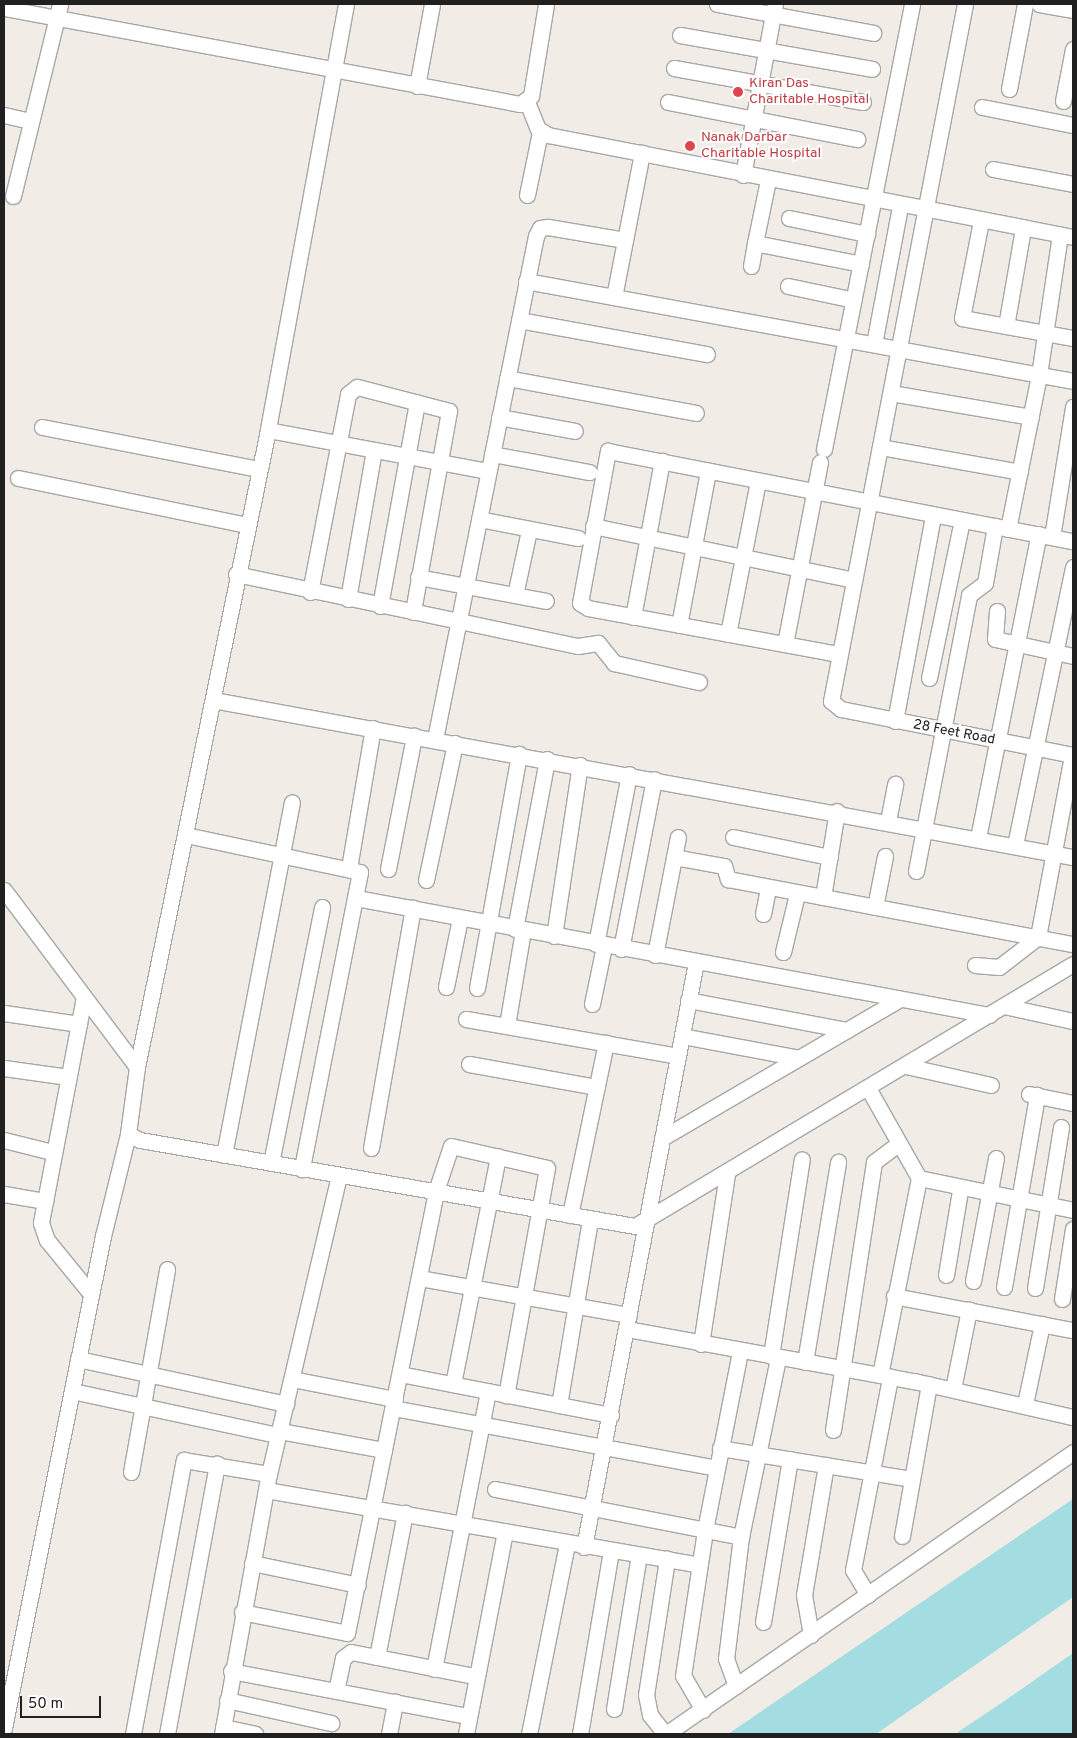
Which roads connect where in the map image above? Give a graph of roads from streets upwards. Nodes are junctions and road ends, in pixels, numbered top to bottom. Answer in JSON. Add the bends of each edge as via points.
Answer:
{"nodes":[{"id":1,"x":346,"y":4,"type":"edge"},
{"id":2,"x":432,"y":4,"type":"edge"},
{"id":3,"x":546,"y":4,"type":"edge"},
{"id":4,"x":716,"y":4,"type":"edge"},
{"id":5,"x":912,"y":4,"type":"edge"},
{"id":6,"x":965,"y":4,"type":"edge"},
{"id":7,"x":1025,"y":4,"type":"edge"},
{"id":8,"x":1039,"y":4,"type":"edge"},
{"id":9,"x":4,"y":8,"type":"edge"},
{"id":10,"x":774,"y":9,"type":"edge"},
{"id":11,"x":1073,"y":10,"type":"edge"},
{"id":12,"x":59,"y":11,"type":"edge"},
{"id":13,"x":874,"y":33,"type":"dead end"},
{"id":14,"x":680,"y":35,"type":"dead end"},
{"id":15,"x":1073,"y":49,"type":"edge"},
{"id":16,"x":766,"y":51,"type":"junction"},
{"id":17,"x":674,"y":68,"type":"dead end"},
{"id":18,"x":872,"y":69,"type":"dead end"},
{"id":19,"x":334,"y":71,"type":"junction"},
{"id":20,"x":759,"y":83,"type":"junction"},
{"id":21,"x":417,"y":86,"type":"junction"},
{"id":22,"x":1009,"y":89,"type":"dead end"},
{"id":23,"x":1062,"y":101,"type":"dead end"},
{"id":24,"x":527,"y":102,"type":"junction"},
{"id":25,"x":668,"y":102,"type":"dead end"},
{"id":26,"x":863,"y":102,"type":"dead end"},
{"id":27,"x":982,"y":107,"type":"dead end"},
{"id":28,"x":4,"y":115,"type":"edge"},
{"id":29,"x":752,"y":118,"type":"junction"},
{"id":30,"x":31,"y":121,"type":"junction"},
{"id":31,"x":1073,"y":125,"type":"edge"},
{"id":32,"x":540,"y":132,"type":"junction"},
{"id":33,"x":857,"y":139,"type":"dead end"},
{"id":34,"x":642,"y":153,"type":"junction"},
{"id":35,"x":993,"y":169,"type":"dead end"},
{"id":36,"x":743,"y":175,"type":"junction"},
{"id":37,"x":768,"y":180,"type":"junction"},
{"id":38,"x":1073,"y":184,"type":"edge"},
{"id":39,"x":527,"y":195,"type":"dead end"},
{"id":40,"x":12,"y":196,"type":"dead end"},
{"id":41,"x":873,"y":201,"type":"junction"},
{"id":42,"x":900,"y":206,"type":"junction"},
{"id":43,"x":925,"y":210,"type":"junction"},
{"id":44,"x":789,"y":218,"type":"dead end"},
{"id":45,"x":981,"y":221,"type":"junction"},
{"id":46,"x":1023,"y":229,"type":"junction"},
{"id":47,"x":867,"y":234,"type":"junction"},
{"id":48,"x":1067,"y":236,"type":"edge"},
{"id":49,"x":625,"y":240,"type":"junction"},
{"id":50,"x":755,"y":243,"type":"junction"},
{"id":51,"x":861,"y":264,"type":"junction"},
{"id":52,"x":751,"y":266,"type":"dead end"},
{"id":53,"x":526,"y":282,"type":"junction"},
{"id":54,"x":788,"y":286,"type":"dead end"},
{"id":55,"x":614,"y":297,"type":"junction"},
{"id":56,"x":854,"y":300,"type":"junction"},
{"id":57,"x":519,"y":320,"type":"junction"},
{"id":58,"x":1006,"y":326,"type":"junction"},
{"id":59,"x":1046,"y":334,"type":"junction"},
{"id":60,"x":846,"y":338,"type":"junction"},
{"id":61,"x":1073,"y":338,"type":"edge"},
{"id":62,"x":874,"y":344,"type":"junction"},
{"id":63,"x":898,"y":350,"type":"junction"},
{"id":64,"x":707,"y":354,"type":"dead end"},
{"id":65,"x":1039,"y":375,"type":"junction"},
{"id":66,"x":507,"y":378,"type":"junction"},
{"id":67,"x":1073,"y":381,"type":"edge"},
{"id":68,"x":891,"y":393,"type":"junction"},
{"id":69,"x":417,"y":402,"type":"junction"},
{"id":70,"x":1073,"y":407,"type":"edge"},
{"id":71,"x":696,"y":413,"type":"dead end"},
{"id":72,"x":499,"y":417,"type":"junction"},
{"id":73,"x":1031,"y":417,"type":"junction"},
{"id":74,"x":42,"y":427,"type":"dead end"},
{"id":75,"x":268,"y":430,"type":"junction"},
{"id":76,"x":575,"y":431,"type":"dead end"},
{"id":77,"x":338,"y":443,"type":"junction"},
{"id":78,"x":880,"y":447,"type":"junction"},
{"id":79,"x":374,"y":450,"type":"junction"},
{"id":80,"x":492,"y":454,"type":"junction"},
{"id":81,"x":408,"y":456,"type":"junction"},
{"id":82,"x":662,"y":461,"type":"junction"},
{"id":83,"x":441,"y":462,"type":"junction"},
{"id":84,"x":258,"y":469,"type":"junction"},
{"id":85,"x":488,"y":471,"type":"junction"},
{"id":86,"x":708,"y":471,"type":"junction"},
{"id":87,"x":589,"y":472,"type":"dead end"},
{"id":88,"x":1020,"y":472,"type":"junction"},
{"id":89,"x":18,"y":478,"type":"dead end"},
{"id":90,"x":758,"y":481,"type":"junction"},
{"id":91,"x":814,"y":492,"type":"junction"},
{"id":92,"x":869,"y":504,"type":"junction"},
{"id":93,"x":933,"y":515,"type":"junction"},
{"id":94,"x":479,"y":520,"type":"junction"},
{"id":95,"x":962,"y":520,"type":"junction"},
{"id":96,"x":246,"y":525,"type":"junction"},
{"id":97,"x":593,"y":526,"type":"junction"},
{"id":98,"x":1002,"y":528,"type":"junction"},
{"id":99,"x":529,"y":530,"type":"junction"},
{"id":100,"x":1046,"y":536,"type":"junction"},
{"id":101,"x":578,"y":538,"type":"dead end"},
{"id":102,"x":648,"y":538,"type":"junction"},
{"id":103,"x":1073,"y":541,"type":"edge"},
{"id":104,"x":694,"y":547,"type":"junction"},
{"id":105,"x":744,"y":557,"type":"junction"},
{"id":106,"x":1073,"y":567,"type":"edge"},
{"id":107,"x":799,"y":569,"type":"junction"},
{"id":108,"x":236,"y":574,"type":"junction"},
{"id":109,"x":418,"y":577,"type":"junction"},
{"id":110,"x":853,"y":580,"type":"junction"},
{"id":111,"x":466,"y":585,"type":"junction"},
{"id":112,"x":310,"y":592,"type":"junction"},
{"id":113,"x":515,"y":595,"type":"junction"},
{"id":114,"x":348,"y":599,"type":"junction"},
{"id":115,"x":546,"y":601,"type":"dead end"},
{"id":116,"x":380,"y":606,"type":"junction"},
{"id":117,"x":997,"y":611,"type":"dead end"},
{"id":118,"x":413,"y":612,"type":"junction"},
{"id":119,"x":633,"y":617,"type":"junction"},
{"id":120,"x":458,"y":621,"type":"junction"},
{"id":121,"x":679,"y":625,"type":"junction"},
{"id":122,"x":728,"y":634,"type":"junction"},
{"id":123,"x":785,"y":644,"type":"junction"},
{"id":124,"x":1018,"y":645,"type":"junction"},
{"id":125,"x":1058,"y":652,"type":"junction"},
{"id":126,"x":838,"y":654,"type":"junction"},
{"id":127,"x":1073,"y":656,"type":"edge"},
{"id":128,"x":929,"y":678,"type":"dead end"},
{"id":129,"x":699,"y":682,"type":"dead end"},
{"id":130,"x":213,"y":700,"type":"junction"},
{"id":131,"x":895,"y":722,"type":"junction"},
{"id":132,"x":373,"y":728,"type":"junction"},
{"id":133,"x":942,"y":730,"type":"junction"},
{"id":134,"x":414,"y":736,"type":"junction"},
{"id":135,"x":434,"y":739,"type":"junction"},
{"id":136,"x":996,"y":742,"type":"junction"},
{"id":137,"x":455,"y":743,"type":"junction"},
{"id":138,"x":1036,"y":748,"type":"junction"},
{"id":139,"x":518,"y":754,"type":"junction"},
{"id":140,"x":1073,"y":755,"type":"edge"},
{"id":141,"x":547,"y":760,"type":"junction"},
{"id":142,"x":580,"y":766,"type":"junction"},
{"id":143,"x":629,"y":774,"type":"junction"},
{"id":144,"x":654,"y":778,"type":"junction"},
{"id":145,"x":896,"y":784,"type":"dead end"},
{"id":146,"x":292,"y":802,"type":"dead end"},
{"id":147,"x":837,"y":811,"type":"junction"},
{"id":148,"x":888,"y":821,"type":"junction"},
{"id":149,"x":924,"y":828,"type":"junction"},
{"id":150,"x":186,"y":835,"type":"junction"},
{"id":151,"x":678,"y":837,"type":"dead end"},
{"id":152,"x":733,"y":838,"type":"dead end"},
{"id":153,"x":978,"y":838,"type":"junction"},
{"id":154,"x":1014,"y":845,"type":"junction"},
{"id":155,"x":1053,"y":853,"type":"junction"},
{"id":156,"x":282,"y":855,"type":"junction"},
{"id":157,"x":885,"y":856,"type":"dead end"},
{"id":158,"x":674,"y":857,"type":"junction"},
{"id":159,"x":830,"y":857,"type":"junction"},
{"id":160,"x":1073,"y":857,"type":"edge"},
{"id":161,"x":349,"y":868,"type":"junction"},
{"id":162,"x":388,"y":870,"type":"dead end"},
{"id":163,"x":916,"y":871,"type":"dead end"},
{"id":164,"x":426,"y":880,"type":"dead end"},
{"id":165,"x":768,"y":888,"type":"junction"},
{"id":166,"x":4,"y":890,"type":"edge"},
{"id":167,"x":797,"y":894,"type":"junction"},
{"id":168,"x":823,"y":897,"type":"junction"},
{"id":169,"x":356,"y":898,"type":"junction"},
{"id":170,"x":322,"y":907,"type":"dead end"},
{"id":171,"x":875,"y":907,"type":"junction"},
{"id":172,"x":413,"y":908,"type":"junction"},
{"id":173,"x":763,"y":914,"type":"dead end"},
{"id":174,"x":460,"y":918,"type":"junction"},
{"id":175,"x":489,"y":923,"type":"junction"},
{"id":176,"x":519,"y":929,"type":"junction"},
{"id":177,"x":554,"y":936,"type":"junction"},
{"id":178,"x":1038,"y":936,"type":"junction"},
{"id":179,"x":1073,"y":944,"type":"edge"},
{"id":180,"x":600,"y":945,"type":"junction"},
{"id":181,"x":621,"y":949,"type":"junction"},
{"id":182,"x":783,"y":952,"type":"dead end"},
{"id":183,"x":655,"y":955,"type":"junction"},
{"id":184,"x":696,"y":962,"type":"junction"},
{"id":185,"x":1073,"y":964,"type":"edge"},
{"id":186,"x":975,"y":965,"type":"dead end"},
{"id":187,"x":446,"y":987,"type":"dead end"},
{"id":188,"x":476,"y":988,"type":"dead end"},
{"id":189,"x":84,"y":997,"type":"junction"},
{"id":190,"x":900,"y":999,"type":"junction"},
{"id":191,"x":688,"y":1000,"type":"junction"},
{"id":192,"x":592,"y":1004,"type":"dead end"},
{"id":193,"x":1004,"y":1006,"type":"junction"},
{"id":194,"x":4,"y":1013,"type":"edge"},
{"id":195,"x":989,"y":1015,"type":"junction"},
{"id":196,"x":466,"y":1019,"type":"dead end"},
{"id":197,"x":1073,"y":1021,"type":"edge"},
{"id":198,"x":79,"y":1024,"type":"junction"},
{"id":199,"x":507,"y":1025,"type":"junction"},
{"id":200,"x":847,"y":1030,"type":"junction"},
{"id":201,"x":682,"y":1036,"type":"junction"},
{"id":202,"x":606,"y":1043,"type":"junction"},
{"id":203,"x":678,"y":1056,"type":"junction"},
{"id":204,"x":800,"y":1058,"type":"junction"},
{"id":205,"x":469,"y":1064,"type":"dead end"},
{"id":206,"x":906,"y":1066,"type":"junction"},
{"id":207,"x":137,"y":1067,"type":"junction"},
{"id":208,"x":4,"y":1068,"type":"edge"},
{"id":209,"x":68,"y":1077,"type":"junction"},
{"id":210,"x":991,"y":1085,"type":"dead end"},
{"id":211,"x":597,"y":1087,"type":"junction"},
{"id":212,"x":868,"y":1088,"type":"junction"},
{"id":213,"x":1073,"y":1103,"type":"edge"},
{"id":214,"x":1061,"y":1127,"type":"dead end"},
{"id":215,"x":128,"y":1134,"type":"junction"},
{"id":216,"x":662,"y":1138,"type":"junction"},
{"id":217,"x":4,"y":1140,"type":"edge"},
{"id":218,"x":898,"y":1144,"type":"junction"},
{"id":219,"x":372,"y":1148,"type":"dead end"},
{"id":220,"x":52,"y":1152,"type":"junction"},
{"id":221,"x":224,"y":1155,"type":"junction"},
{"id":222,"x":498,"y":1156,"type":"junction"},
{"id":223,"x":996,"y":1158,"type":"dead end"},
{"id":224,"x":802,"y":1159,"type":"dead end"},
{"id":225,"x":838,"y":1162,"type":"dead end"},
{"id":226,"x":271,"y":1163,"type":"junction"},
{"id":227,"x":302,"y":1169,"type":"junction"},
{"id":228,"x":727,"y":1174,"type":"junction"},
{"id":229,"x":339,"y":1175,"type":"junction"},
{"id":230,"x":919,"y":1178,"type":"junction"},
{"id":231,"x":960,"y":1190,"type":"junction"},
{"id":232,"x":436,"y":1191,"type":"junction"},
{"id":233,"x":4,"y":1194,"type":"edge"},
{"id":234,"x":988,"y":1196,"type":"junction"},
{"id":235,"x":489,"y":1200,"type":"junction"},
{"id":236,"x":1018,"y":1201,"type":"junction"},
{"id":237,"x":45,"y":1202,"type":"junction"},
{"id":238,"x":1048,"y":1206,"type":"junction"},
{"id":239,"x":540,"y":1210,"type":"junction"},
{"id":240,"x":1073,"y":1210,"type":"edge"},
{"id":241,"x":570,"y":1216,"type":"junction"},
{"id":242,"x":590,"y":1219,"type":"junction"},
{"id":243,"x":646,"y":1222,"type":"junction"},
{"id":244,"x":1073,"y":1229,"type":"edge"},
{"id":245,"x":166,"y":1269,"type":"dead end"},
{"id":246,"x":946,"y":1275,"type":"dead end"},
{"id":247,"x":419,"y":1278,"type":"junction"},
{"id":248,"x":973,"y":1281,"type":"dead end"},
{"id":249,"x":472,"y":1287,"type":"junction"},
{"id":250,"x":1004,"y":1288,"type":"dead end"},
{"id":251,"x":1035,"y":1288,"type":"dead end"},
{"id":252,"x":91,"y":1294,"type":"junction"},
{"id":253,"x":524,"y":1296,"type":"junction"},
{"id":254,"x":894,"y":1296,"type":"junction"},
{"id":255,"x":1062,"y":1299,"type":"dead end"},
{"id":256,"x":575,"y":1305,"type":"junction"},
{"id":257,"x":969,"y":1310,"type":"junction"},
{"id":258,"x":628,"y":1322,"type":"junction"},
{"id":259,"x":1042,"y":1324,"type":"junction"},
{"id":260,"x":1073,"y":1330,"type":"edge"},
{"id":261,"x":701,"y":1344,"type":"junction"},
{"id":262,"x":740,"y":1351,"type":"junction"},
{"id":263,"x":775,"y":1357,"type":"junction"},
{"id":264,"x":78,"y":1359,"type":"junction"},
{"id":265,"x":805,"y":1362,"type":"junction"},
{"id":266,"x":845,"y":1369,"type":"junction"},
{"id":267,"x":147,"y":1374,"type":"junction"},
{"id":268,"x":400,"y":1374,"type":"junction"},
{"id":269,"x":885,"y":1376,"type":"junction"},
{"id":270,"x":292,"y":1379,"type":"junction"},
{"id":271,"x":453,"y":1384,"type":"junction"},
{"id":272,"x":929,"y":1384,"type":"junction"},
{"id":273,"x":953,"y":1389,"type":"junction"},
{"id":274,"x":72,"y":1391,"type":"junction"},
{"id":275,"x":488,"y":1391,"type":"junction"},
{"id":276,"x":506,"y":1395,"type":"junction"},
{"id":277,"x":286,"y":1404,"type":"junction"},
{"id":278,"x":394,"y":1404,"type":"junction"},
{"id":279,"x":1025,"y":1404,"type":"junction"},
{"id":280,"x":559,"y":1405,"type":"junction"},
{"id":281,"x":143,"y":1406,"type":"junction"},
{"id":282,"x":1071,"y":1412,"type":"edge"},
{"id":283,"x":611,"y":1415,"type":"junction"},
{"id":284,"x":481,"y":1425,"type":"junction"},
{"id":285,"x":833,"y":1430,"type":"dead end"},
{"id":286,"x":279,"y":1433,"type":"junction"},
{"id":287,"x":605,"y":1448,"type":"junction"},
{"id":288,"x":720,"y":1448,"type":"junction"},
{"id":289,"x":384,"y":1450,"type":"junction"},
{"id":290,"x":1073,"y":1452,"type":"edge"},
{"id":291,"x":760,"y":1454,"type":"junction"},
{"id":292,"x":790,"y":1459,"type":"junction"},
{"id":293,"x":217,"y":1464,"type":"junction"},
{"id":294,"x":826,"y":1465,"type":"junction"},
{"id":295,"x":716,"y":1468,"type":"junction"},
{"id":296,"x":130,"y":1472,"type":"dead end"},
{"id":297,"x":872,"y":1473,"type":"junction"},
{"id":298,"x":269,"y":1474,"type":"junction"},
{"id":299,"x":912,"y":1479,"type":"junction"},
{"id":300,"x":495,"y":1489,"type":"dead end"},
{"id":301,"x":266,"y":1490,"type":"junction"},
{"id":302,"x":373,"y":1507,"type":"junction"},
{"id":303,"x":592,"y":1509,"type":"junction"},
{"id":304,"x":405,"y":1513,"type":"junction"},
{"id":305,"x":461,"y":1524,"type":"junction"},
{"id":306,"x":705,"y":1530,"type":"junction"},
{"id":307,"x":506,"y":1532,"type":"junction"},
{"id":308,"x":902,"y":1536,"type":"dead end"},
{"id":309,"x":741,"y":1537,"type":"junction"},
{"id":310,"x":568,"y":1544,"type":"junction"},
{"id":311,"x":584,"y":1547,"type":"junction"},
{"id":312,"x":611,"y":1551,"type":"junction"},
{"id":313,"x":639,"y":1556,"type":"junction"},
{"id":314,"x":667,"y":1560,"type":"junction"},
{"id":315,"x":252,"y":1563,"type":"junction"},
{"id":316,"x":699,"y":1565,"type":"junction"},
{"id":317,"x":358,"y":1585,"type":"junction"},
{"id":318,"x":868,"y":1595,"type":"junction"},
{"id":319,"x":242,"y":1612,"type":"junction"},
{"id":320,"x":763,"y":1622,"type":"dead end"},
{"id":321,"x":811,"y":1635,"type":"junction"},
{"id":322,"x":376,"y":1657,"type":"junction"},
{"id":323,"x":434,"y":1669,"type":"junction"},
{"id":324,"x":231,"y":1671,"type":"junction"},
{"id":325,"x":475,"y":1676,"type":"junction"},
{"id":326,"x":736,"y":1686,"type":"junction"},
{"id":327,"x":336,"y":1691,"type":"junction"},
{"id":328,"x":227,"y":1700,"type":"junction"},
{"id":329,"x":395,"y":1702,"type":"junction"},
{"id":330,"x":614,"y":1709,"type":"dead end"},
{"id":331,"x":703,"y":1710,"type":"junction"},
{"id":332,"x":468,"y":1716,"type":"junction"},
{"id":333,"x":331,"y":1723,"type":"dead end"},
{"id":334,"x":4,"y":1728,"type":"edge"},
{"id":335,"x":222,"y":1731,"type":"edge"},
{"id":336,"x":133,"y":1734,"type":"edge"},
{"id":337,"x":167,"y":1734,"type":"edge"},
{"id":338,"x":255,"y":1734,"type":"edge"},
{"id":339,"x":389,"y":1734,"type":"edge"},
{"id":340,"x":466,"y":1734,"type":"edge"},
{"id":341,"x":529,"y":1734,"type":"edge"},
{"id":342,"x":580,"y":1734,"type":"edge"},
{"id":343,"x":666,"y":1734,"type":"edge"}],
"edges":[{"from":1,"to":19,"type":"street"},
{"from":2,"to":21,"type":"street"},
{"from":3,"to":24,"type":"street"},
{"from":4,"to":10,"type":"street"},
{"from":5,"to":41,"type":"street"},
{"from":6,"to":43,"type":"street"},
{"from":7,"to":22,"type":"street"},
{"from":8,"to":11,"type":"street"},
{"from":9,"to":12,"type":"street"},
{"from":10,"to":13,"type":"street"},
{"from":10,"to":16,"type":"street"},
{"from":12,"to":19,"type":"street"},
{"from":12,"to":30,"type":"street"},
{"from":14,"to":16,"type":"street"},
{"from":15,"to":23,"type":"street"},
{"from":16,"to":18,"type":"street"},
{"from":16,"to":20,"type":"street"},
{"from":17,"to":20,"type":"street"},
{"from":19,"to":21,"type":"street"},
{"from":19,"to":75,"type":"street"},
{"from":20,"to":26,"type":"street"},
{"from":20,"to":29,"type":"street"},
{"from":21,"to":24,"type":"street"},
{"from":24,"to":32,"type":"street"},
{"from":25,"to":29,"type":"street"},
{"from":27,"to":31,"type":"street"},
{"from":28,"to":30,"type":"street"},
{"from":29,"to":33,"type":"street"},
{"from":29,"to":36,"type":"street"},
{"from":30,"to":40,"type":"street"},
{"from":32,"to":34,"type":"street"},
{"from":32,"to":39,"type":"street"},
{"from":34,"to":36,"type":"street"},
{"from":34,"to":49,"type":"street"},
{"from":35,"to":38,"type":"street"},
{"from":36,"to":37,"type":"street"},
{"from":37,"to":41,"type":"street"},
{"from":37,"to":50,"type":"street"},
{"from":41,"to":42,"type":"street"},
{"from":41,"to":47,"type":"street"},
{"from":42,"to":43,"type":"street"},
{"from":42,"to":62,"type":"street"},
{"from":43,"to":45,"type":"street"},
{"from":43,"to":63,"type":"street"},
{"from":44,"to":47,"type":"street"},
{"from":45,"to":46,"type":"street"},
{"from":45,"to":58,"type":"street","via":[[962,318]]},
{"from":46,"to":48,"type":"street"},
{"from":46,"to":58,"type":"street"},
{"from":47,"to":51,"type":"street"},
{"from":48,"to":59,"type":"street"},
{"from":49,"to":53,"type":"street","via":[[540,228]]},
{"from":49,"to":55,"type":"street"},
{"from":50,"to":51,"type":"street"},
{"from":50,"to":52,"type":"street"},
{"from":51,"to":56,"type":"street"},
{"from":53,"to":55,"type":"street"},
{"from":53,"to":57,"type":"street"},
{"from":54,"to":56,"type":"street"},
{"from":55,"to":60,"type":"street"},
{"from":56,"to":60,"type":"street"},
{"from":57,"to":64,"type":"street"},
{"from":57,"to":66,"type":"street"},
{"from":58,"to":59,"type":"street"},
{"from":59,"to":61,"type":"street"},
{"from":59,"to":65,"type":"street"},
{"from":60,"to":62,"type":"street"},
{"from":60,"to":91,"type":"street"},
{"from":62,"to":63,"type":"street"},
{"from":63,"to":65,"type":"street"},
{"from":63,"to":68,"type":"street"},
{"from":65,"to":67,"type":"street"},
{"from":65,"to":73,"type":"street"},
{"from":66,"to":71,"type":"street"},
{"from":66,"to":72,"type":"street"},
{"from":68,"to":73,"type":"street"},
{"from":68,"to":78,"type":"street"},
{"from":69,"to":77,"type":"street","via":[[351,388]]},
{"from":69,"to":81,"type":"street"},
{"from":69,"to":83,"type":"street","via":[[449,411]]},
{"from":70,"to":100,"type":"street"},
{"from":72,"to":76,"type":"street"},
{"from":72,"to":80,"type":"street"},
{"from":73,"to":88,"type":"street"},
{"from":74,"to":84,"type":"street"},
{"from":75,"to":77,"type":"street"},
{"from":75,"to":84,"type":"street"},
{"from":77,"to":79,"type":"street"},
{"from":77,"to":112,"type":"street"},
{"from":78,"to":88,"type":"street"},
{"from":78,"to":92,"type":"street"},
{"from":79,"to":81,"type":"street"},
{"from":79,"to":114,"type":"street"},
{"from":80,"to":85,"type":"street"},
{"from":80,"to":87,"type":"street"},
{"from":81,"to":83,"type":"street"},
{"from":81,"to":116,"type":"street"},
{"from":82,"to":86,"type":"street"},
{"from":82,"to":97,"type":"street","via":[[608,451]]},
{"from":82,"to":102,"type":"street"},
{"from":83,"to":85,"type":"street"},
{"from":83,"to":109,"type":"street"},
{"from":84,"to":96,"type":"street"},
{"from":85,"to":94,"type":"street"},
{"from":86,"to":90,"type":"street"},
{"from":86,"to":104,"type":"street"},
{"from":88,"to":98,"type":"street"},
{"from":89,"to":96,"type":"street"},
{"from":90,"to":91,"type":"street"},
{"from":90,"to":105,"type":"street"},
{"from":91,"to":92,"type":"street"},
{"from":91,"to":107,"type":"street"},
{"from":92,"to":93,"type":"street"},
{"from":92,"to":110,"type":"street"},
{"from":93,"to":95,"type":"street"},
{"from":93,"to":131,"type":"street"},
{"from":94,"to":99,"type":"street"},
{"from":94,"to":111,"type":"street"},
{"from":95,"to":98,"type":"street"},
{"from":95,"to":128,"type":"street"},
{"from":96,"to":108,"type":"street"},
{"from":97,"to":102,"type":"street"},
{"from":97,"to":119,"type":"street","via":[[580,603]]},
{"from":98,"to":100,"type":"street"},
{"from":98,"to":133,"type":"street","via":[[986,583],[969,594]]},
{"from":99,"to":101,"type":"street"},
{"from":99,"to":113,"type":"street"},
{"from":100,"to":103,"type":"street"},
{"from":100,"to":124,"type":"street"},
{"from":102,"to":104,"type":"street"},
{"from":102,"to":119,"type":"street"},
{"from":104,"to":105,"type":"street"},
{"from":104,"to":121,"type":"street"},
{"from":105,"to":107,"type":"street"},
{"from":105,"to":122,"type":"street"},
{"from":106,"to":125,"type":"street"},
{"from":107,"to":110,"type":"street"},
{"from":107,"to":123,"type":"street"},
{"from":108,"to":112,"type":"street"},
{"from":108,"to":130,"type":"street"},
{"from":109,"to":111,"type":"street"},
{"from":109,"to":118,"type":"street"},
{"from":110,"to":126,"type":"street"},
{"from":111,"to":113,"type":"street"},
{"from":111,"to":120,"type":"street"},
{"from":112,"to":114,"type":"street"},
{"from":113,"to":115,"type":"street"},
{"from":114,"to":116,"type":"street"},
{"from":116,"to":118,"type":"street"},
{"from":117,"to":124,"type":"street","via":[[994,638]]},
{"from":118,"to":120,"type":"street"},
{"from":119,"to":121,"type":"street"},
{"from":120,"to":129,"type":"street","via":[[578,646],[598,643],[614,664]]},
{"from":120,"to":135,"type":"street"},
{"from":121,"to":122,"type":"street"},
{"from":122,"to":123,"type":"street"},
{"from":123,"to":126,"type":"street"},
{"from":124,"to":125,"type":"street"},
{"from":124,"to":136,"type":"street"},
{"from":125,"to":127,"type":"street"},
{"from":125,"to":138,"type":"street"},
{"from":126,"to":131,"type":"street","name":"28 Feet Road","via":[[831,701],[836,708]]},
{"from":130,"to":132,"type":"street"},
{"from":130,"to":150,"type":"street"},
{"from":131,"to":133,"type":"street","name":"28 Feet Road"},
{"from":132,"to":134,"type":"street"},
{"from":132,"to":161,"type":"street"},
{"from":133,"to":136,"type":"street","name":"28 Feet Road"},
{"from":133,"to":149,"type":"street"},
{"from":134,"to":135,"type":"street"},
{"from":134,"to":162,"type":"street"},
{"from":135,"to":137,"type":"street"},
{"from":136,"to":138,"type":"street","name":"28 Feet Road"},
{"from":136,"to":153,"type":"street"},
{"from":137,"to":139,"type":"street"},
{"from":137,"to":164,"type":"street"},
{"from":138,"to":140,"type":"street","name":"28 Feet Road"},
{"from":138,"to":154,"type":"street"},
{"from":139,"to":141,"type":"street"},
{"from":139,"to":175,"type":"street"},
{"from":140,"to":155,"type":"street"},
{"from":141,"to":142,"type":"street"},
{"from":141,"to":176,"type":"street"},
{"from":142,"to":143,"type":"street"},
{"from":142,"to":177,"type":"street"},
{"from":143,"to":144,"type":"street"},
{"from":143,"to":180,"type":"street"},
{"from":144,"to":147,"type":"street"},
{"from":144,"to":181,"type":"street"},
{"from":145,"to":148,"type":"street"},
{"from":146,"to":156,"type":"street"},
{"from":147,"to":148,"type":"street"},
{"from":147,"to":159,"type":"street"},
{"from":148,"to":149,"type":"street"},
{"from":149,"to":153,"type":"street"},
{"from":149,"to":163,"type":"street"},
{"from":150,"to":156,"type":"street"},
{"from":150,"to":207,"type":"street"},
{"from":151,"to":158,"type":"street"},
{"from":152,"to":159,"type":"street"},
{"from":153,"to":154,"type":"street"},
{"from":154,"to":155,"type":"street"},
{"from":155,"to":160,"type":"street"},
{"from":155,"to":178,"type":"street"},
{"from":156,"to":161,"type":"street"},
{"from":156,"to":221,"type":"street"},
{"from":157,"to":171,"type":"street"},
{"from":158,"to":165,"type":"street","via":[[724,866],[728,879]]},
{"from":158,"to":183,"type":"street"},
{"from":159,"to":168,"type":"street"},
{"from":161,"to":169,"type":"street","via":[[360,872]]},
{"from":165,"to":167,"type":"street"},
{"from":165,"to":173,"type":"street"},
{"from":166,"to":189,"type":"street"},
{"from":167,"to":168,"type":"street"},
{"from":167,"to":182,"type":"street"},
{"from":168,"to":171,"type":"street"},
{"from":169,"to":172,"type":"street"},
{"from":169,"to":227,"type":"street"},
{"from":170,"to":226,"type":"street"},
{"from":171,"to":178,"type":"street"},
{"from":172,"to":174,"type":"street"},
{"from":172,"to":219,"type":"street"},
{"from":174,"to":175,"type":"street"},
{"from":174,"to":187,"type":"street"},
{"from":175,"to":176,"type":"street"},
{"from":175,"to":188,"type":"street"},
{"from":176,"to":177,"type":"street"},
{"from":176,"to":199,"type":"street"},
{"from":177,"to":180,"type":"street"},
{"from":178,"to":179,"type":"street"},
{"from":178,"to":186,"type":"street","via":[[999,967]]},
{"from":180,"to":181,"type":"street"},
{"from":180,"to":192,"type":"street"},
{"from":181,"to":183,"type":"street"},
{"from":183,"to":184,"type":"street"},
{"from":184,"to":190,"type":"street"},
{"from":184,"to":191,"type":"street"},
{"from":185,"to":193,"type":"street"},
{"from":189,"to":198,"type":"street"},
{"from":189,"to":207,"type":"street"},
{"from":190,"to":195,"type":"street"},
{"from":190,"to":200,"type":"street"},
{"from":191,"to":200,"type":"street"},
{"from":191,"to":201,"type":"street"},
{"from":193,"to":195,"type":"street"},
{"from":193,"to":197,"type":"street"},
{"from":194,"to":198,"type":"street"},
{"from":195,"to":206,"type":"street"},
{"from":196,"to":199,"type":"street"},
{"from":198,"to":209,"type":"street"},
{"from":199,"to":202,"type":"street"},
{"from":200,"to":204,"type":"street"},
{"from":201,"to":203,"type":"street"},
{"from":201,"to":204,"type":"street"},
{"from":202,"to":203,"type":"street"},
{"from":202,"to":211,"type":"street"},
{"from":203,"to":216,"type":"street"},
{"from":204,"to":216,"type":"street"},
{"from":205,"to":211,"type":"street"},
{"from":206,"to":210,"type":"street"},
{"from":206,"to":212,"type":"street"},
{"from":207,"to":215,"type":"street"},
{"from":208,"to":209,"type":"street"},
{"from":209,"to":220,"type":"street"},
{"from":211,"to":241,"type":"street"},
{"from":212,"to":218,"type":"street"},
{"from":212,"to":228,"type":"street"},
{"from":213,"to":236,"type":"street","via":[[1033,1094]]},
{"from":214,"to":238,"type":"street"},
{"from":215,"to":221,"type":"street","via":[[140,1140]]},
{"from":215,"to":252,"type":"street"},
{"from":216,"to":243,"type":"street"},
{"from":217,"to":220,"type":"street"},
{"from":218,"to":230,"type":"street"},
{"from":218,"to":266,"type":"street","via":[[874,1162]]},
{"from":220,"to":237,"type":"street"},
{"from":221,"to":226,"type":"street"},
{"from":222,"to":232,"type":"street","via":[[449,1147]]},
{"from":222,"to":235,"type":"street"},
{"from":222,"to":239,"type":"street","via":[[546,1166]]},
{"from":223,"to":234,"type":"street"},
{"from":224,"to":263,"type":"street"},
{"from":225,"to":265,"type":"street"},
{"from":226,"to":227,"type":"street"},
{"from":227,"to":229,"type":"street"},
{"from":228,"to":243,"type":"street"},
{"from":228,"to":261,"type":"street"},
{"from":229,"to":232,"type":"street"},
{"from":229,"to":270,"type":"street"},
{"from":230,"to":231,"type":"street"},
{"from":230,"to":254,"type":"street"},
{"from":231,"to":234,"type":"street"},
{"from":231,"to":246,"type":"street"},
{"from":232,"to":235,"type":"street"},
{"from":232,"to":247,"type":"street"},
{"from":233,"to":237,"type":"street"},
{"from":234,"to":236,"type":"street"},
{"from":234,"to":248,"type":"street"},
{"from":235,"to":239,"type":"street"},
{"from":235,"to":249,"type":"street"},
{"from":236,"to":238,"type":"street"},
{"from":236,"to":250,"type":"street"},
{"from":237,"to":252,"type":"street","via":[[44,1234]]},
{"from":238,"to":240,"type":"street"},
{"from":238,"to":251,"type":"street"},
{"from":239,"to":241,"type":"street"},
{"from":239,"to":253,"type":"street"},
{"from":241,"to":242,"type":"street"},
{"from":242,"to":243,"type":"street","via":[[630,1226]]},
{"from":242,"to":256,"type":"street"},
{"from":243,"to":258,"type":"street"},
{"from":244,"to":255,"type":"street"},
{"from":245,"to":267,"type":"street"},
{"from":247,"to":249,"type":"street"},
{"from":247,"to":268,"type":"street"},
{"from":249,"to":253,"type":"street"},
{"from":249,"to":271,"type":"street"},
{"from":252,"to":264,"type":"street"},
{"from":253,"to":256,"type":"street"},
{"from":253,"to":276,"type":"street"},
{"from":254,"to":257,"type":"street"},
{"from":254,"to":269,"type":"street"},
{"from":256,"to":258,"type":"street"},
{"from":256,"to":280,"type":"street"},
{"from":257,"to":259,"type":"street"},
{"from":257,"to":273,"type":"street"},
{"from":258,"to":261,"type":"street"},
{"from":258,"to":283,"type":"street"},
{"from":259,"to":260,"type":"street"},
{"from":259,"to":279,"type":"street"},
{"from":261,"to":262,"type":"street"},
{"from":262,"to":263,"type":"street"},
{"from":262,"to":288,"type":"street"},
{"from":263,"to":265,"type":"street"},
{"from":263,"to":291,"type":"street"},
{"from":264,"to":267,"type":"street"},
{"from":264,"to":274,"type":"street"},
{"from":265,"to":266,"type":"street"},
{"from":266,"to":269,"type":"street"},
{"from":266,"to":285,"type":"street"},
{"from":267,"to":277,"type":"street"},
{"from":267,"to":281,"type":"street"},
{"from":268,"to":271,"type":"street"},
{"from":268,"to":278,"type":"street"},
{"from":269,"to":272,"type":"street"},
{"from":269,"to":297,"type":"street"},
{"from":270,"to":277,"type":"street"},
{"from":270,"to":278,"type":"street"},
{"from":271,"to":275,"type":"street"},
{"from":272,"to":273,"type":"street"},
{"from":272,"to":299,"type":"street"},
{"from":273,"to":279,"type":"street"},
{"from":274,"to":281,"type":"street"},
{"from":274,"to":334,"type":"street"},
{"from":275,"to":276,"type":"street"},
{"from":275,"to":284,"type":"street"},
{"from":276,"to":280,"type":"street"},
{"from":277,"to":286,"type":"street"},
{"from":278,"to":284,"type":"street"},
{"from":278,"to":289,"type":"street"},
{"from":279,"to":282,"type":"street"},
{"from":280,"to":283,"type":"street"},
{"from":281,"to":286,"type":"street"},
{"from":281,"to":296,"type":"street"},
{"from":283,"to":287,"type":"street"},
{"from":284,"to":287,"type":"street"},
{"from":284,"to":305,"type":"street"},
{"from":286,"to":289,"type":"street"},
{"from":286,"to":298,"type":"street"},
{"from":287,"to":295,"type":"street"},
{"from":287,"to":303,"type":"street"},
{"from":288,"to":291,"type":"street"},
{"from":288,"to":295,"type":"street"},
{"from":289,"to":302,"type":"street"},
{"from":290,"to":318,"type":"street"},
{"from":291,"to":292,"type":"street"},
{"from":291,"to":309,"type":"street"},
{"from":292,"to":294,"type":"street"},
{"from":292,"to":320,"type":"street"},
{"from":293,"to":298,"type":"street"},
{"from":293,"to":336,"type":"street","via":[[188,1458],[182,1463]]},
{"from":293,"to":337,"type":"street"},
{"from":294,"to":297,"type":"street"},
{"from":294,"to":321,"type":"street","via":[[804,1595]]},
{"from":295,"to":306,"type":"street"},
{"from":297,"to":299,"type":"street"},
{"from":297,"to":318,"type":"street","via":[[853,1570]]},
{"from":298,"to":301,"type":"street"},
{"from":299,"to":308,"type":"street"},
{"from":300,"to":303,"type":"street"},
{"from":301,"to":302,"type":"street"},
{"from":301,"to":315,"type":"street"},
{"from":302,"to":304,"type":"street"},
{"from":302,"to":317,"type":"street"},
{"from":303,"to":306,"type":"street"},
{"from":303,"to":311,"type":"street"},
{"from":304,"to":305,"type":"street"},
{"from":304,"to":322,"type":"street"},
{"from":305,"to":307,"type":"street"},
{"from":305,"to":323,"type":"street"},
{"from":306,"to":309,"type":"street"},
{"from":306,"to":316,"type":"street"},
{"from":307,"to":310,"type":"street"},
{"from":307,"to":325,"type":"street"},
{"from":309,"to":326,"type":"street","via":[[726,1659]]},
{"from":310,"to":311,"type":"street"},
{"from":310,"to":341,"type":"street"},
{"from":311,"to":312,"type":"street"},
{"from":312,"to":313,"type":"street"},
{"from":312,"to":342,"type":"street"},
{"from":313,"to":314,"type":"street"},
{"from":313,"to":330,"type":"street"},
{"from":314,"to":316,"type":"street"},
{"from":314,"to":343,"type":"street","via":[[646,1695],[650,1715]]},
{"from":315,"to":317,"type":"street"},
{"from":315,"to":319,"type":"street"},
{"from":316,"to":331,"type":"street","via":[[684,1676]]},
{"from":317,"to":319,"type":"street","via":[[347,1633]]},
{"from":318,"to":321,"type":"street"},
{"from":319,"to":324,"type":"street"},
{"from":321,"to":326,"type":"street"},
{"from":322,"to":323,"type":"street"},
{"from":322,"to":327,"type":"street","via":[[346,1653]]},
{"from":323,"to":325,"type":"street"},
{"from":324,"to":327,"type":"street"},
{"from":324,"to":328,"type":"street"},
{"from":325,"to":332,"type":"street"},
{"from":326,"to":331,"type":"street"},
{"from":327,"to":329,"type":"street"},
{"from":328,"to":333,"type":"street"},
{"from":328,"to":335,"type":"street"},
{"from":329,"to":332,"type":"street"},
{"from":329,"to":339,"type":"street"},
{"from":331,"to":343,"type":"street"},
{"from":332,"to":340,"type":"street"},
{"from":335,"to":338,"type":"street"}]}
